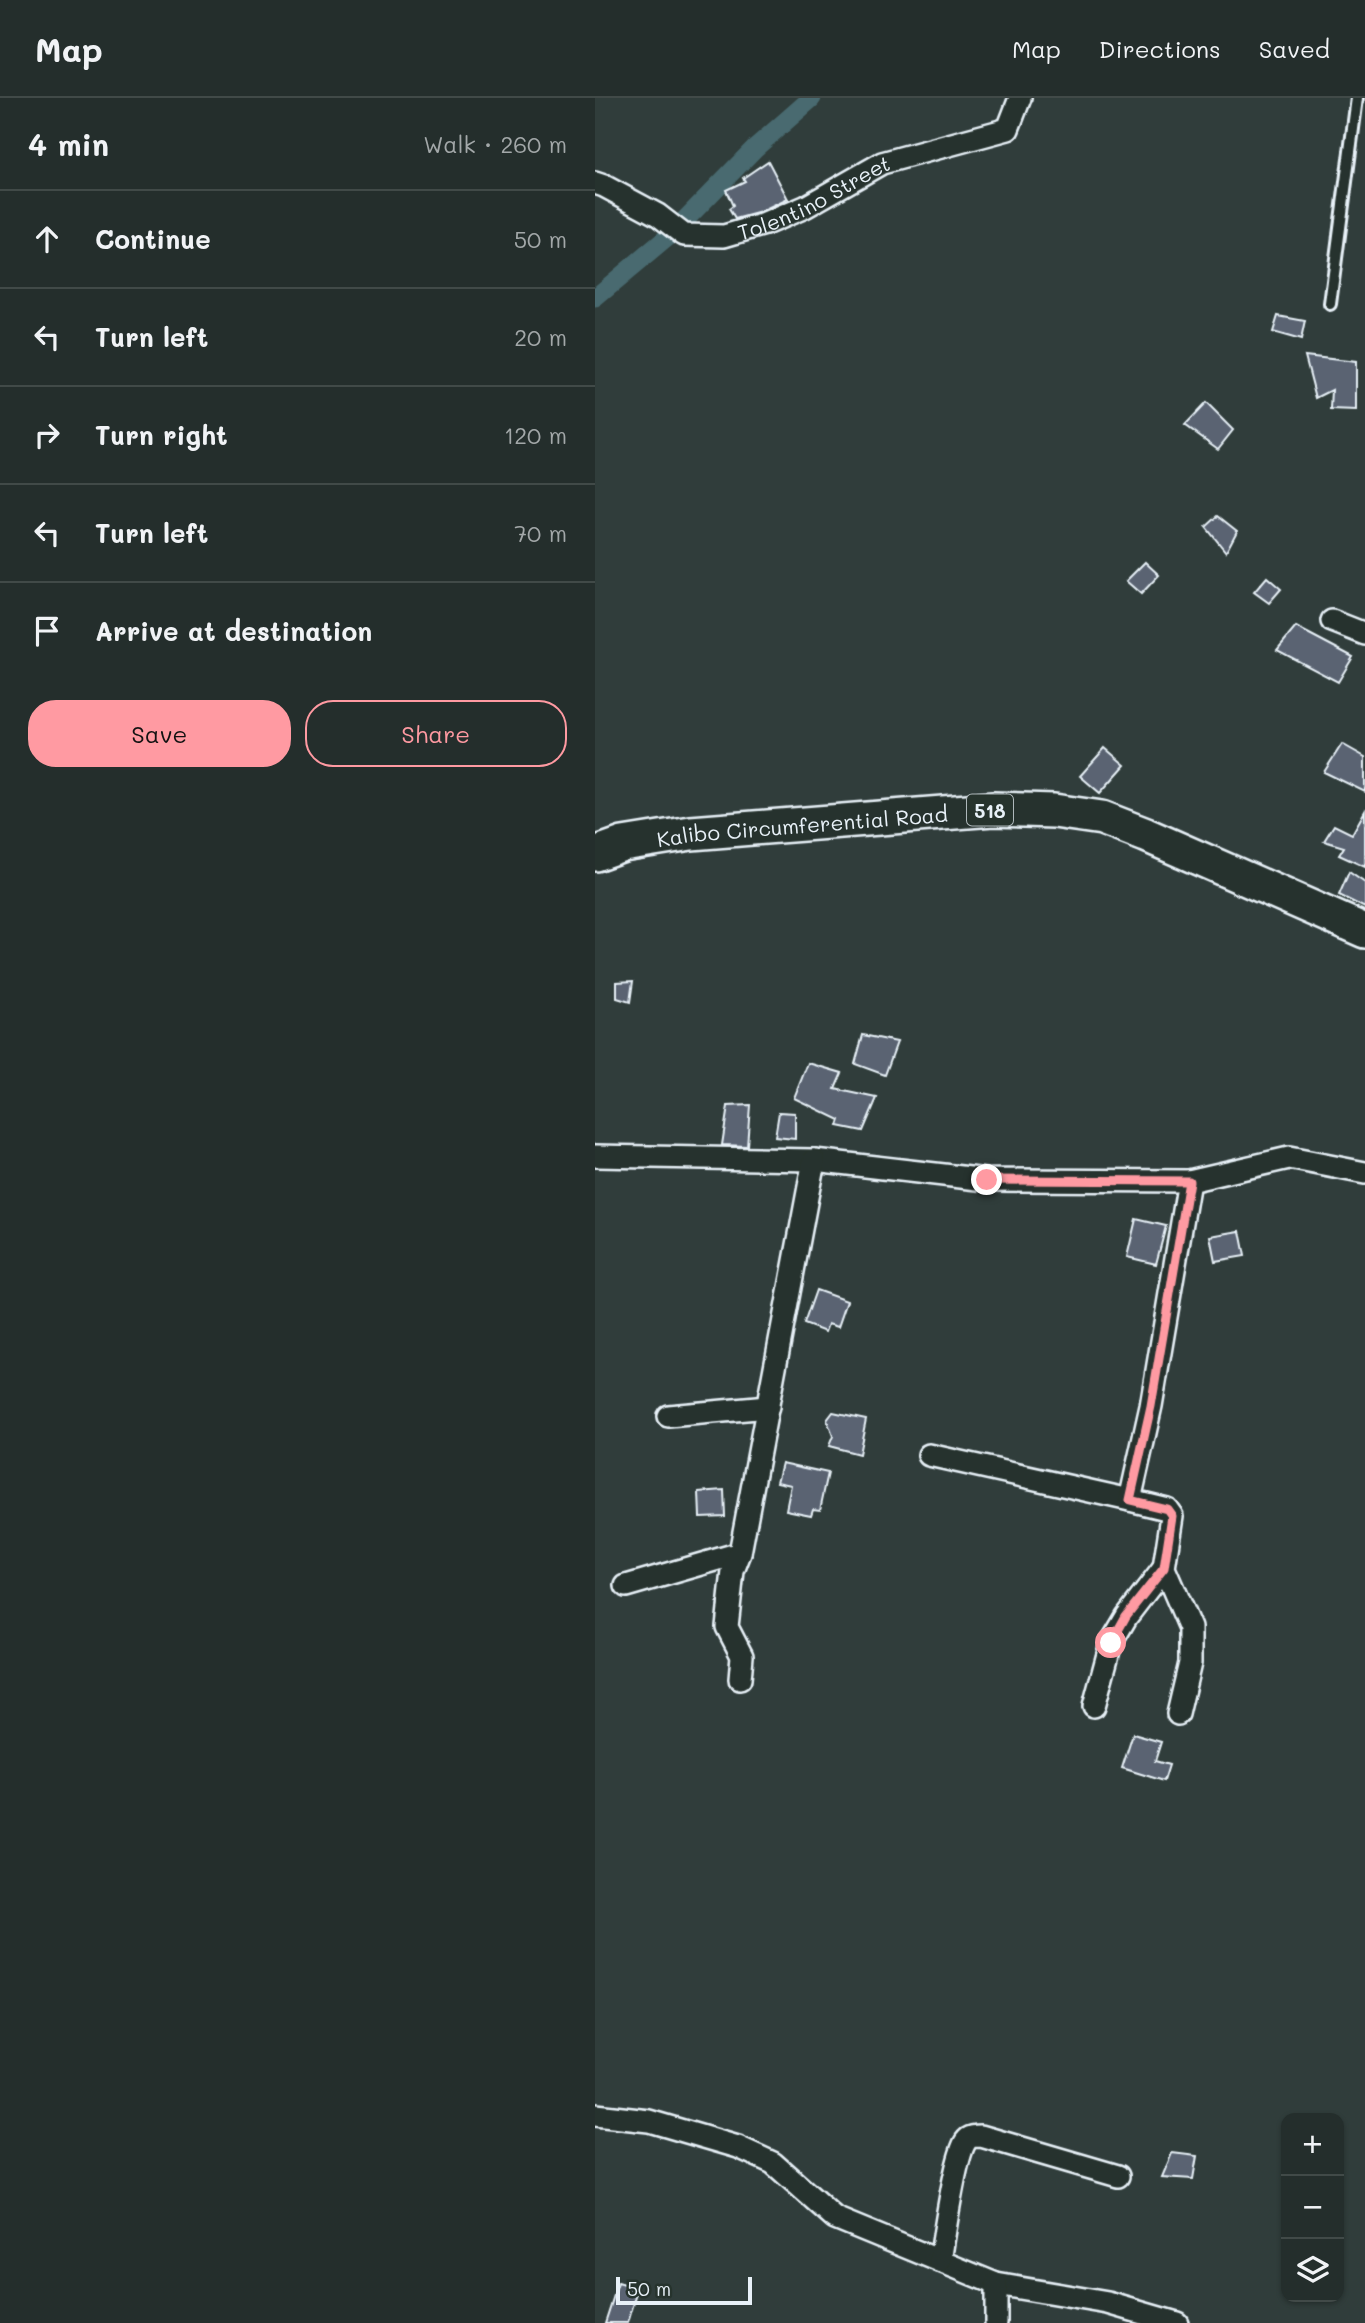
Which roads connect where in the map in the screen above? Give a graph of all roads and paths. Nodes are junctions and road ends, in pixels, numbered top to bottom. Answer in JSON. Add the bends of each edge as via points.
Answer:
{"nodes":[{"id":1,"x":1020,"y":98,"type":"edge"},
{"id":2,"x":1357,"y":98,"type":"edge"},
{"id":3,"x":595,"y":183,"type":"edge"},
{"id":4,"x":1330,"y":304,"type":"dead end"},
{"id":5,"x":1332,"y":621,"type":"dead end"},
{"id":6,"x":1365,"y":634,"type":"edge"},
{"id":7,"x":595,"y":854,"type":"edge"},
{"id":8,"x":1365,"y":931,"type":"edge"},
{"id":9,"x":595,"y":1156,"type":"edge"},
{"id":10,"x":814,"y":1160,"type":"junction"},
{"id":11,"x":1365,"y":1173,"type":"edge"},
{"id":12,"x":1189,"y":1181,"type":"junction"},
{"id":13,"x":768,"y":1407,"type":"junction"},
{"id":14,"x":668,"y":1416,"type":"dead end"},
{"id":15,"x":929,"y":1455,"type":"dead end"},
{"id":16,"x":1130,"y":1500,"type":"junction"},
{"id":17,"x":740,"y":1553,"type":"junction"},
{"id":18,"x":1164,"y":1568,"type":"junction"},
{"id":19,"x":626,"y":1586,"type":"dead end"},
{"id":20,"x":740,"y":1679,"type":"dead end"},
{"id":21,"x":1094,"y":1706,"type":"dead end"},
{"id":22,"x":1178,"y":1714,"type":"dead end"},
{"id":23,"x":595,"y":2115,"type":"edge"},
{"id":24,"x":1118,"y":2176,"type":"dead end"},
{"id":25,"x":940,"y":2261,"type":"junction"},
{"id":26,"x":996,"y":2284,"type":"junction"},
{"id":27,"x":996,"y":2323,"type":"edge"},
{"id":28,"x":1178,"y":2323,"type":"edge"}],
"edges":[{"from":1,"to":3,"type":"street","name":"Tolentino Street","via":[[1008,129],[882,163],[805,207],[724,236],[684,235],[658,215]]},
{"from":2,"to":4,"type":"lane"},
{"from":5,"to":6,"type":"street"},
{"from":7,"to":8,"type":"main road","name":"Kalibo Circumferential Road","number":"518","via":[[623,844],[691,833],[993,809],[1054,811],[1102,818]]},
{"from":9,"to":10,"type":"street"},
{"from":10,"to":12,"type":"street","via":[[987,1180]]},
{"from":10,"to":13,"type":"street"},
{"from":11,"to":12,"type":"street","via":[[1289,1158]]},
{"from":12,"to":16,"type":"street","via":[[1151,1406]]},
{"from":13,"to":14,"type":"street"},
{"from":13,"to":17,"type":"street"},
{"from":15,"to":16,"type":"street"},
{"from":16,"to":18,"type":"street","via":[[1167,1509],[1172,1516]]},
{"from":17,"to":19,"type":"street"},
{"from":17,"to":20,"type":"street","via":[[733,1571],[727,1627],[743,1656]]},
{"from":18,"to":21,"type":"street","via":[[1111,1643]]},
{"from":18,"to":22,"type":"street","via":[[1191,1628],[1190,1663]]},
{"from":23,"to":25,"type":"street","via":[[649,2121],[738,2147],[773,2163],[835,2218]]},
{"from":24,"to":25,"type":"street","via":[[981,2136],[971,2137],[958,2165]]},
{"from":25,"to":26,"type":"street"},
{"from":26,"to":27,"type":"street"},
{"from":26,"to":28,"type":"street","via":[[1108,2303]]}]}
